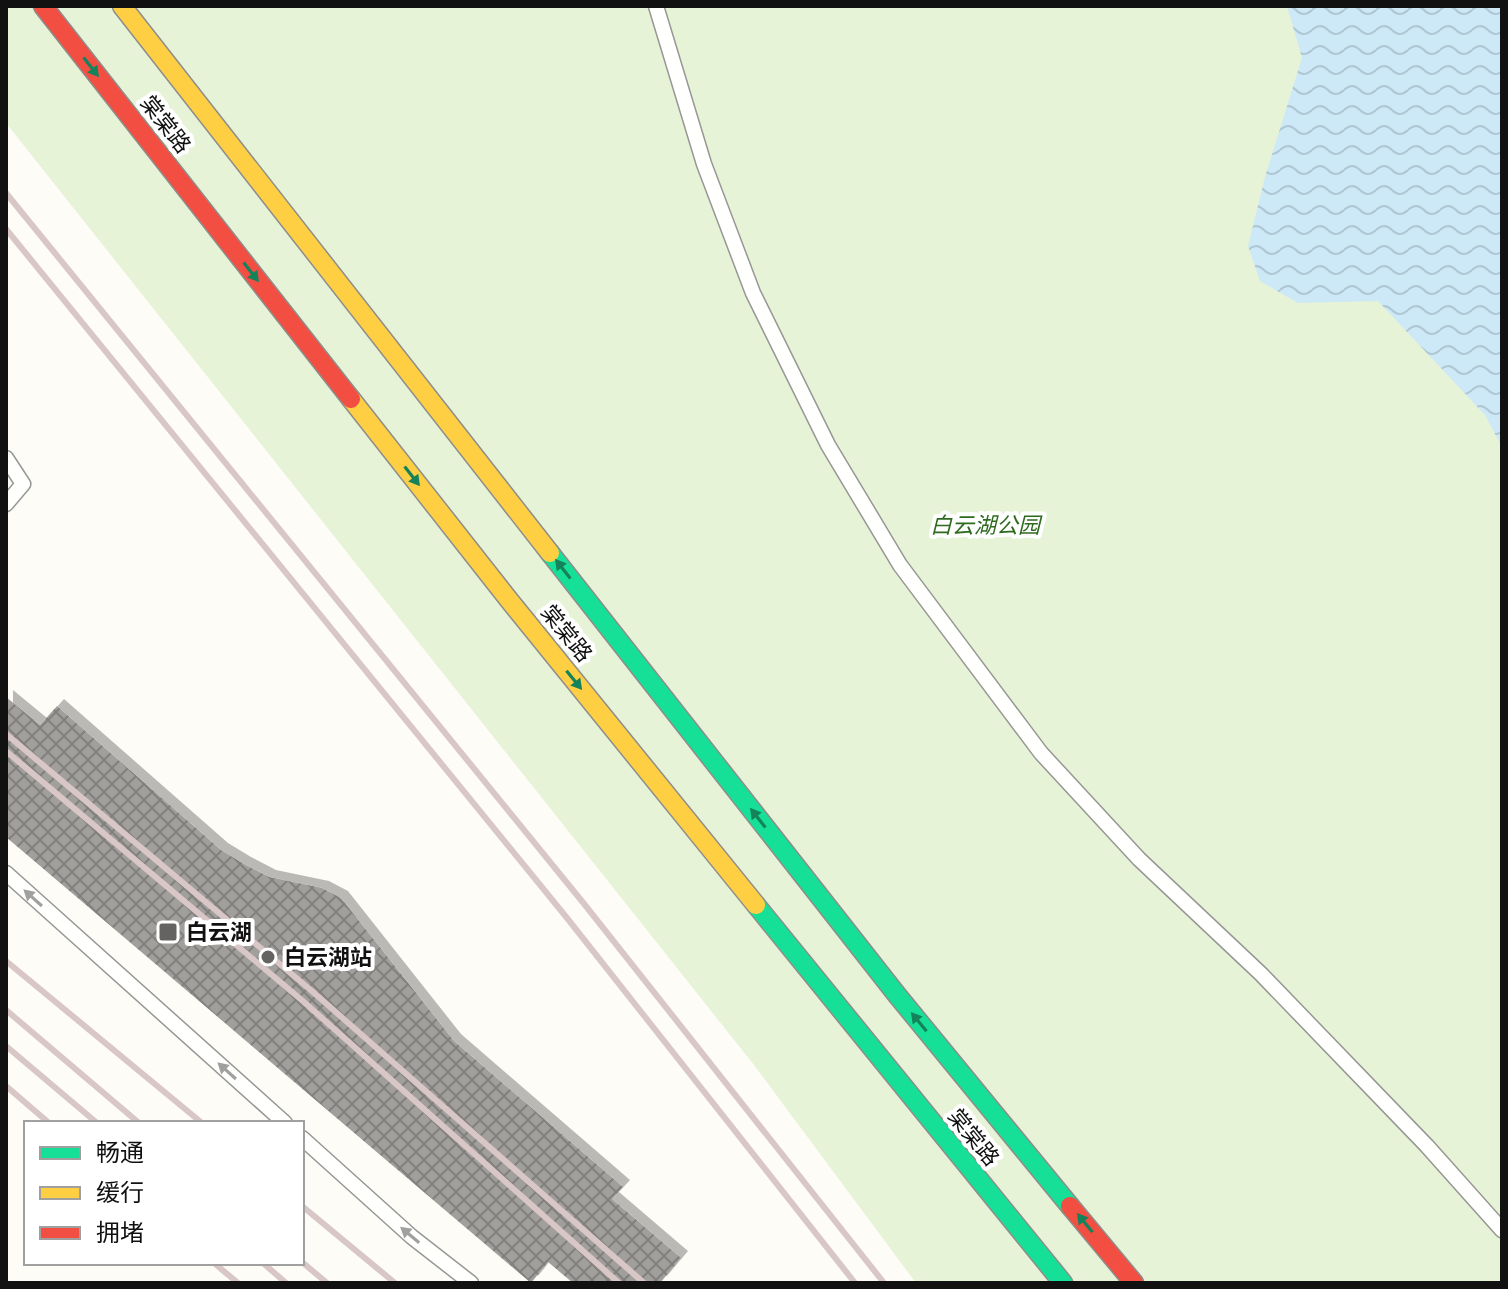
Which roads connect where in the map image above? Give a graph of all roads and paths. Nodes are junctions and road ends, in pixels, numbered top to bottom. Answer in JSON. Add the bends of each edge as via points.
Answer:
{"nodes":[{"id":1,"x":43,"y":6,"type":"edge"},
{"id":2,"x":122,"y":6,"type":"edge"},
{"id":3,"x":656,"y":6,"type":"edge"},
{"id":4,"x":6,"y":458,"type":"edge"},
{"id":5,"x":6,"y":504,"type":"edge"},
{"id":6,"x":6,"y":873,"type":"edge"},
{"id":7,"x":283,"y":1121,"type":"edge"},
{"id":8,"x":304,"y":1140,"type":"edge"},
{"id":9,"x":1502,"y":1230,"type":"edge"},
{"id":10,"x":471,"y":1283,"type":"edge"},
{"id":11,"x":1063,"y":1283,"type":"edge"},
{"id":12,"x":1134,"y":1283,"type":"edge"}],
"edges":[{"from":1,"to":11,"type":"street","name":"棠棠路","one_way":true,"via":[[509,600]]},
{"from":12,"to":2,"type":"street","name":"棠棠路","one_way":true,"via":[[887,982]]},
{"from":3,"to":9,"type":"lane","via":[[704,164],[753,293],[828,445],[900,565],[1041,753],[1139,859],[1261,974],[1406,1124]]},
{"from":4,"to":5,"type":"lane","via":[[23,484]]},
{"from":7,"to":6,"type":"lane","one_way":true},
{"from":10,"to":8,"type":"lane","one_way":true}]}
